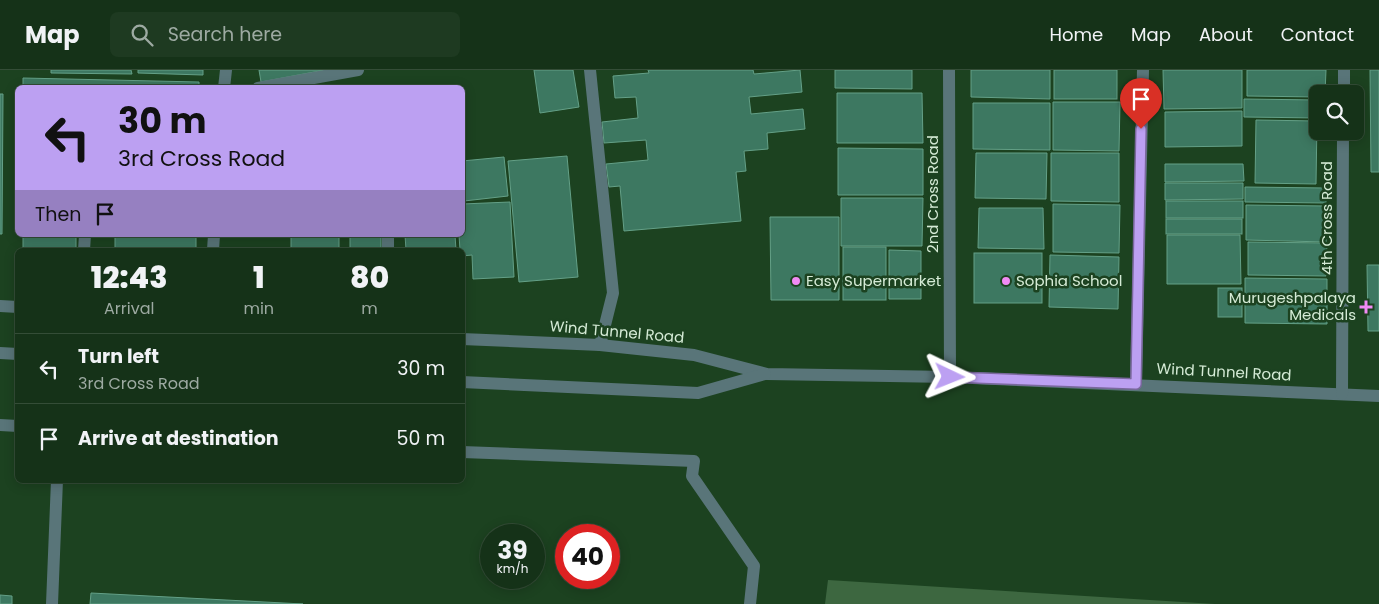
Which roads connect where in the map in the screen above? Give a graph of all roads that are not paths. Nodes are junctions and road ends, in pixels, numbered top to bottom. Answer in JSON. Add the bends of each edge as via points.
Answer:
{"nodes":[{"id":1,"x":226,"y":70,"type":"edge"},
{"id":2,"x":358,"y":70,"type":"edge"},
{"id":3,"x":590,"y":70,"type":"edge"},
{"id":4,"x":949,"y":70,"type":"edge"},
{"id":5,"x":1143,"y":70,"type":"edge"},
{"id":6,"x":1344,"y":70,"type":"edge"},
{"id":7,"x":224,"y":85,"type":"edge"},
{"id":8,"x":275,"y":85,"type":"edge"},
{"id":9,"x":1344,"y":85,"type":"edge"},
{"id":10,"x":1344,"y":140,"type":"edge"},
{"id":11,"x":0,"y":306,"type":"edge"},
{"id":12,"x":15,"y":307,"type":"edge"},
{"id":13,"x":465,"y":338,"type":"edge"},
{"id":14,"x":600,"y":345,"type":"junction"},
{"id":15,"x":0,"y":353,"type":"edge"},
{"id":16,"x":15,"y":354,"type":"edge"},
{"id":17,"x":768,"y":374,"type":"junction"},
{"id":18,"x":950,"y":377,"type":"junction"},
{"id":19,"x":465,"y":382,"type":"edge"},
{"id":20,"x":1136,"y":384,"type":"junction"},
{"id":21,"x":1342,"y":394,"type":"junction"},
{"id":22,"x":1379,"y":396,"type":"edge"},
{"id":23,"x":0,"y":425,"type":"edge"},
{"id":24,"x":15,"y":426,"type":"edge"},
{"id":25,"x":465,"y":452,"type":"edge"},
{"id":26,"x":57,"y":483,"type":"edge"},
{"id":27,"x":52,"y":604,"type":"edge"},
{"id":28,"x":750,"y":604,"type":"edge"}],
"edges":[{"from":1,"to":7,"type":"street"},
{"from":2,"to":8,"type":"street"},
{"from":3,"to":14,"type":"street","via":[[613,293]]},
{"from":4,"to":18,"type":"street","name":"2nd Cross Road"},
{"from":5,"to":20,"type":"street"},
{"from":6,"to":9,"type":"street"},
{"from":10,"to":21,"type":"street","name":"4th Cross Road"},
{"from":11,"to":12,"type":"street"},
{"from":13,"to":14,"type":"street","name":"Wind Tunnel Road"},
{"from":14,"to":17,"type":"street","name":"Wind Tunnel Road","via":[[694,355]]},
{"from":15,"to":16,"type":"street"},
{"from":17,"to":18,"type":"street","name":"Wind Tunnel Road"},
{"from":17,"to":19,"type":"street","name":"Wind Tunnel Road","via":[[698,393]]},
{"from":18,"to":20,"type":"street","name":"Wind Tunnel Road"},
{"from":20,"to":21,"type":"street","name":"Wind Tunnel Road"},
{"from":21,"to":22,"type":"street","name":"Wind Tunnel Road"},
{"from":23,"to":24,"type":"street"},
{"from":25,"to":28,"type":"street","via":[[694,461],[692,476],[754,566]]},
{"from":26,"to":27,"type":"street"}]}
